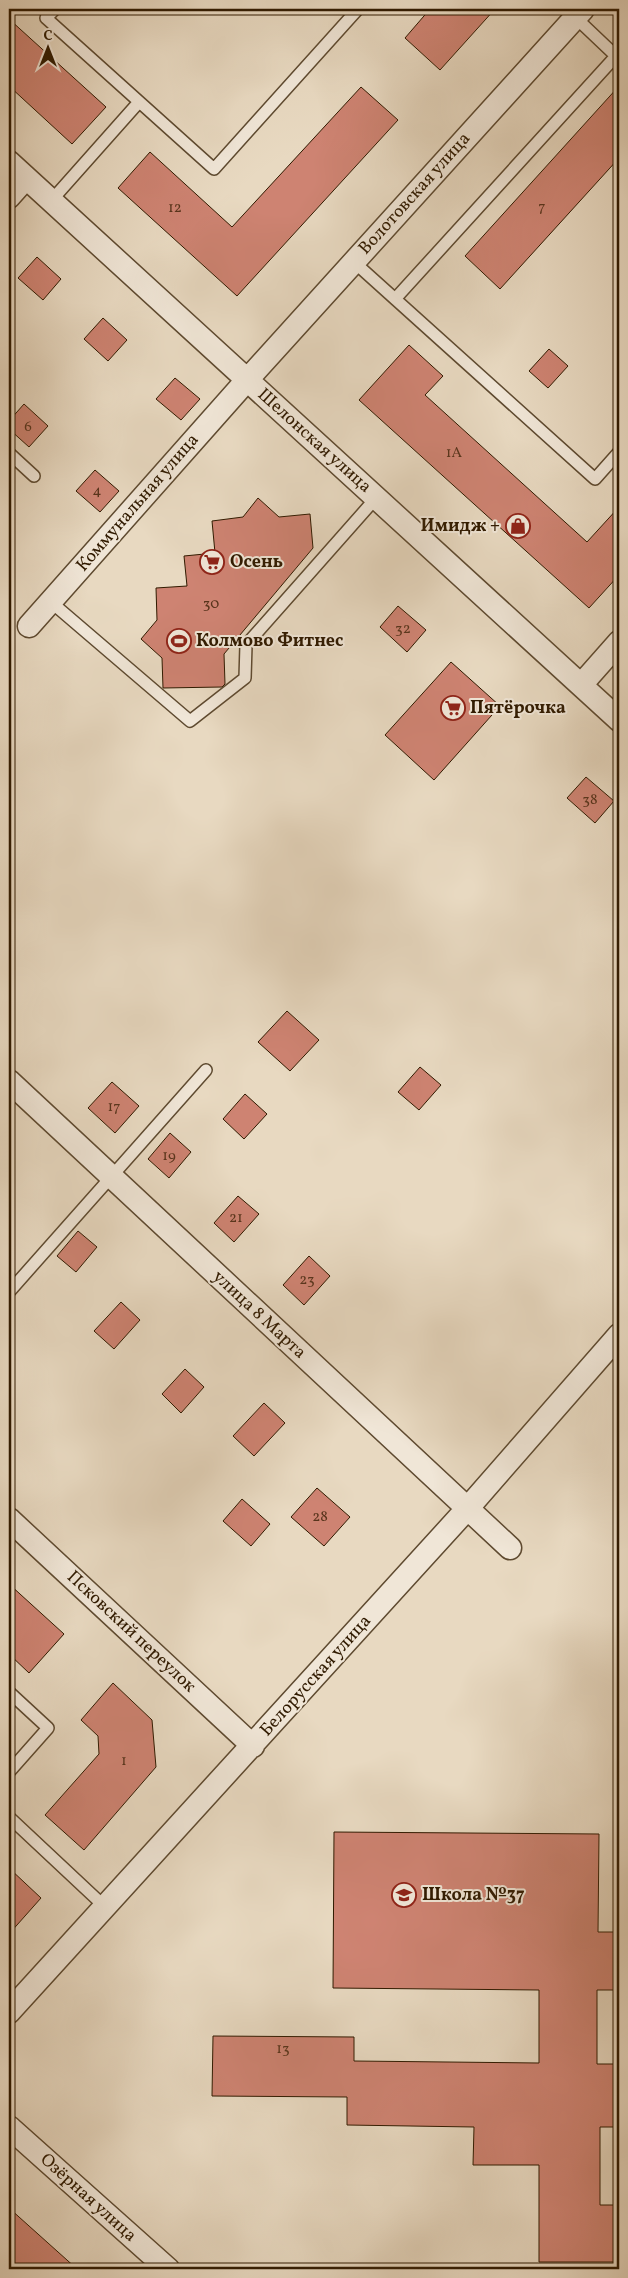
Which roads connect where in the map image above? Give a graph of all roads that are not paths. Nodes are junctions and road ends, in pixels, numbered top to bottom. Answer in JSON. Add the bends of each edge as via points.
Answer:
{"nodes":[{"id":1,"x":55,"y":9,"type":"edge"},
{"id":2,"x":358,"y":9,"type":"edge"},
{"id":3,"x":580,"y":13,"type":"edge"},
{"id":4,"x":139,"y":102,"type":"junction"},
{"id":5,"x":9,"y":162,"type":"edge"},
{"id":6,"x":26,"y":178,"type":"junction"},
{"id":7,"x":9,"y":197,"type":"edge"},
{"id":8,"x":51,"y":201,"type":"junction"},
{"id":9,"x":354,"y":262,"type":"junction"},
{"id":10,"x":395,"y":299,"type":"junction"},
{"id":11,"x":247,"y":380,"type":"junction"},
{"id":12,"x":619,"y":452,"type":"edge"},
{"id":13,"x":9,"y":453,"type":"edge"},
{"id":14,"x":34,"y":476,"type":"dead end"},
{"id":15,"x":376,"y":498,"type":"junction"},
{"id":16,"x":50,"y":602,"type":"junction"},
{"id":17,"x":29,"y":626,"type":"dead end"},
{"id":18,"x":619,"y":642,"type":"edge"},
{"id":19,"x":581,"y":685,"type":"junction"},
{"id":20,"x":619,"y":720,"type":"edge"},
{"id":21,"x":206,"y":1070,"type":"dead end"},
{"id":22,"x":9,"y":1081,"type":"edge"},
{"id":23,"x":111,"y":1177,"type":"junction"},
{"id":24,"x":9,"y":1292,"type":"edge"},
{"id":25,"x":619,"y":1335,"type":"edge"},
{"id":26,"x":467,"y":1509,"type":"junction"},
{"id":27,"x":9,"y":1519,"type":"edge"},
{"id":28,"x":510,"y":1548,"type":"dead end"},
{"id":29,"x":9,"y":1692,"type":"edge"},
{"id":30,"x":253,"y":1746,"type":"junction"},
{"id":31,"x":9,"y":1772,"type":"edge"},
{"id":32,"x":9,"y":1819,"type":"edge"},
{"id":33,"x":104,"y":1906,"type":"junction"},
{"id":34,"x":9,"y":2012,"type":"edge"},
{"id":35,"x":9,"y":2127,"type":"edge"},
{"id":36,"x":168,"y":2269,"type":"edge"}],
"edges":[{"from":1,"to":4,"type":"lane","via":[[46,18]]},
{"from":2,"to":4,"type":"lane","via":[[214,169]]},
{"from":3,"to":9,"type":"street","name":"Волотовская улица"},
{"from":3,"to":10,"type":"lane","via":[[616,56]]},
{"from":4,"to":8,"type":"lane"},
{"from":5,"to":6,"type":"street","name":"Шелонская улица"},
{"from":6,"to":7,"type":"street"},
{"from":6,"to":8,"type":"street","name":"Шелонская улица"},
{"from":8,"to":11,"type":"street","name":"Шелонская улица"},
{"from":9,"to":10,"type":"lane"},
{"from":9,"to":11,"type":"street","name":"Волотовская улица"},
{"from":10,"to":12,"type":"lane","via":[[595,479]]},
{"from":11,"to":15,"type":"street","name":"Шелонская улица"},
{"from":11,"to":16,"type":"street","name":"Коммунальная улица"},
{"from":13,"to":14,"type":"lane"},
{"from":15,"to":16,"type":"lane","via":[[246,645],[245,678],[190,721]]},
{"from":15,"to":19,"type":"street","name":"Шелонская улица"},
{"from":16,"to":17,"type":"street","name":"Коммунальная улица"},
{"from":18,"to":19,"type":"street"},
{"from":19,"to":20,"type":"street","name":"Шелонская улица"},
{"from":21,"to":23,"type":"lane"},
{"from":22,"to":23,"type":"street","name":"улица 8 Марта"},
{"from":23,"to":24,"type":"lane"},
{"from":23,"to":26,"type":"street","name":"улица 8 Марта"},
{"from":25,"to":26,"type":"street","name":"Белорусская улица"},
{"from":26,"to":28,"type":"street","name":"улица 8 Марта"},
{"from":26,"to":30,"type":"street","name":"Белорусская улица"},
{"from":27,"to":30,"type":"street","name":"Псковский переулок"},
{"from":29,"to":31,"type":"lane","via":[[48,1728]]},
{"from":30,"to":33,"type":"street","name":"Белорусская улица"},
{"from":32,"to":33,"type":"lane"},
{"from":33,"to":34,"type":"street","name":"Белорусская улица"},
{"from":35,"to":36,"type":"street","name":"Озёрная улица"}]}
